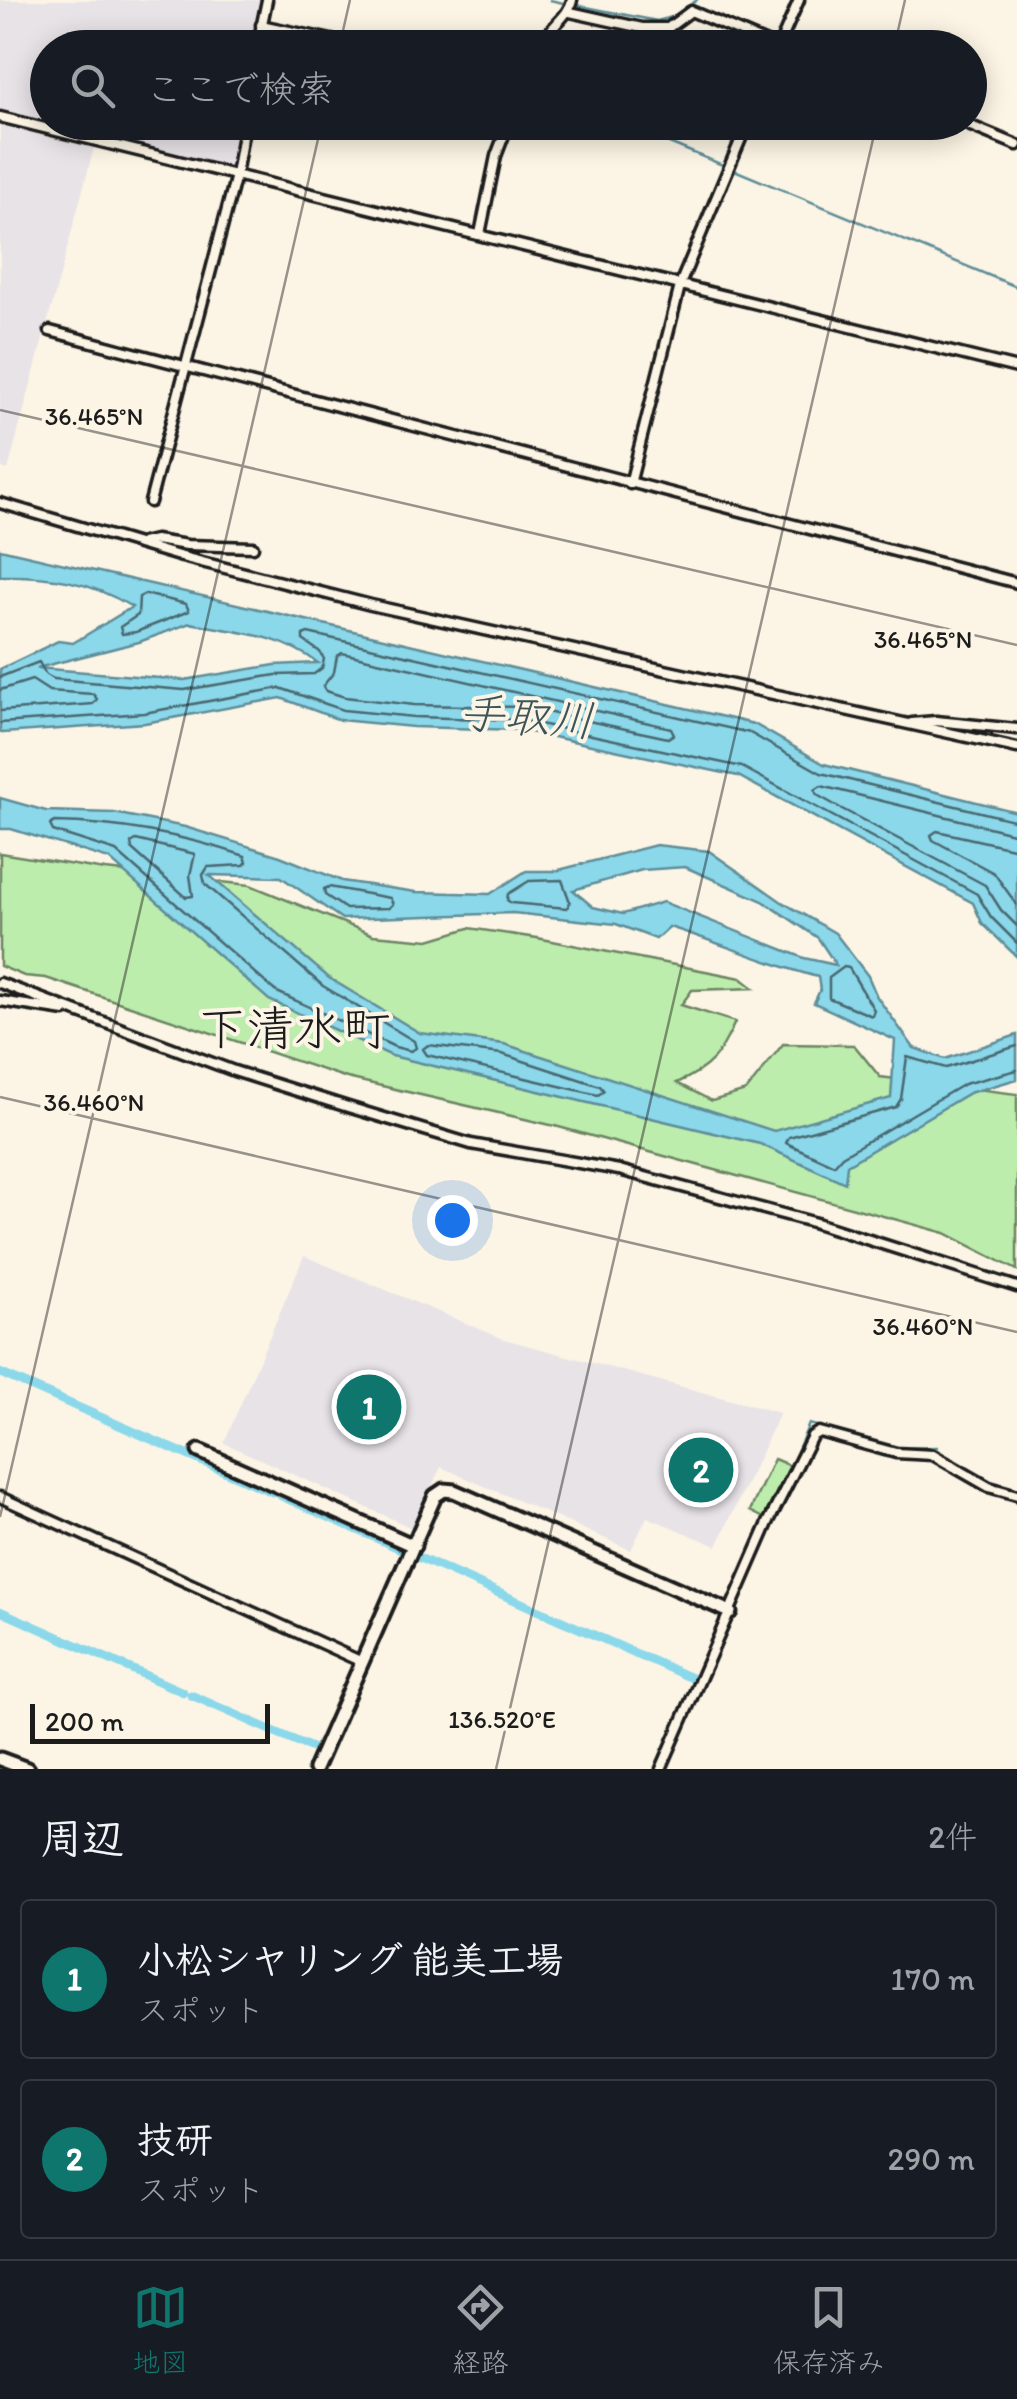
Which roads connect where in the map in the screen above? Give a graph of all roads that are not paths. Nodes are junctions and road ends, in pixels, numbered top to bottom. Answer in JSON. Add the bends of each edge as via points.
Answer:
{"nodes":[{"id":1,"x":267,"y":0,"type":"edge"},
{"id":2,"x":798,"y":0,"type":"edge"},
{"id":3,"x":571,"y":6,"type":"edge"},
{"id":4,"x":261,"y":25,"type":"junction"},
{"id":5,"x":260,"y":30,"type":"edge"},
{"id":6,"x":284,"y":30,"type":"edge"},
{"id":7,"x":548,"y":30,"type":"edge"},
{"id":8,"x":734,"y":30,"type":"edge"},
{"id":9,"x":786,"y":30,"type":"edge"},
{"id":10,"x":0,"y":117,"type":"edge"},
{"id":11,"x":30,"y":124,"type":"edge"},
{"id":12,"x":987,"y":133,"type":"edge"},
{"id":13,"x":94,"y":140,"type":"edge"},
{"id":14,"x":241,"y":140,"type":"edge"},
{"id":15,"x":502,"y":140,"type":"edge"},
{"id":16,"x":741,"y":140,"type":"edge"},
{"id":17,"x":1017,"y":146,"type":"edge"},
{"id":18,"x":236,"y":175,"type":"junction"},
{"id":19,"x":480,"y":234,"type":"junction"},
{"id":20,"x":682,"y":287,"type":"junction"},
{"id":21,"x":50,"y":330,"type":"dead end"},
{"id":22,"x":186,"y":366,"type":"junction"},
{"id":23,"x":1017,"y":368,"type":"edge"},
{"id":24,"x":630,"y":484,"type":"junction"},
{"id":25,"x":150,"y":502,"type":"dead end"},
{"id":26,"x":0,"y":503,"type":"edge"},
{"id":27,"x":138,"y":544,"type":"junction"},
{"id":28,"x":253,"y":547,"type":"dead end"},
{"id":29,"x":1017,"y":584,"type":"edge"},
{"id":30,"x":908,"y":724,"type":"junction"},
{"id":31,"x":1017,"y":729,"type":"edge"},
{"id":32,"x":1017,"y":748,"type":"edge"},
{"id":33,"x":0,"y":983,"type":"edge"},
{"id":34,"x":0,"y":1001,"type":"edge"},
{"id":35,"x":79,"y":1013,"type":"junction"},
{"id":36,"x":1017,"y":1287,"type":"edge"},
{"id":37,"x":199,"y":1451,"type":"dead end"},
{"id":38,"x":1017,"y":1494,"type":"edge"},
{"id":39,"x":0,"y":1497,"type":"edge"},
{"id":40,"x":414,"y":1546,"type":"junction"},
{"id":41,"x":730,"y":1612,"type":"junction"},
{"id":42,"x":362,"y":1662,"type":"junction"},
{"id":43,"x":0,"y":1759,"type":"edge"},
{"id":44,"x":27,"y":1769,"type":"edge"},
{"id":45,"x":315,"y":1769,"type":"edge"},
{"id":46,"x":662,"y":1769,"type":"edge"}],
"edges":[{"from":1,"to":4,"type":"street"},
{"from":2,"to":9,"type":"street"},
{"from":3,"to":7,"type":"street"},
{"from":3,"to":8,"type":"street","via":[[642,28],[668,28],[691,12]]},
{"from":4,"to":5,"type":"street"},
{"from":4,"to":6,"type":"street"},
{"from":10,"to":11,"type":"street"},
{"from":12,"to":17,"type":"street"},
{"from":13,"to":18,"type":"street"},
{"from":14,"to":18,"type":"street"},
{"from":15,"to":19,"type":"street"},
{"from":16,"to":20,"type":"street"},
{"from":18,"to":19,"type":"street"},
{"from":18,"to":22,"type":"street"},
{"from":19,"to":20,"type":"street"},
{"from":20,"to":23,"type":"street"},
{"from":20,"to":24,"type":"street"},
{"from":21,"to":22,"type":"street"},
{"from":22,"to":24,"type":"street"},
{"from":22,"to":25,"type":"street"},
{"from":24,"to":29,"type":"street"},
{"from":26,"to":27,"type":"street"},
{"from":27,"to":28,"type":"street"},
{"from":27,"to":30,"type":"street","via":[[371,605]]},
{"from":30,"to":31,"type":"street"},
{"from":30,"to":32,"type":"street"},
{"from":33,"to":35,"type":"street"},
{"from":34,"to":35,"type":"street"},
{"from":35,"to":36,"type":"street","via":[[234,1071],[472,1144],[619,1170]]},
{"from":37,"to":40,"type":"street"},
{"from":38,"to":41,"type":"street","via":[[989,1487],[933,1455],[896,1453],[820,1432],[777,1506]]},
{"from":39,"to":42,"type":"street"},
{"from":40,"to":41,"type":"street","via":[[435,1496],[454,1491]]},
{"from":40,"to":42,"type":"street"},
{"from":41,"to":46,"type":"street"},
{"from":42,"to":45,"type":"street"},
{"from":43,"to":44,"type":"street"}]}
